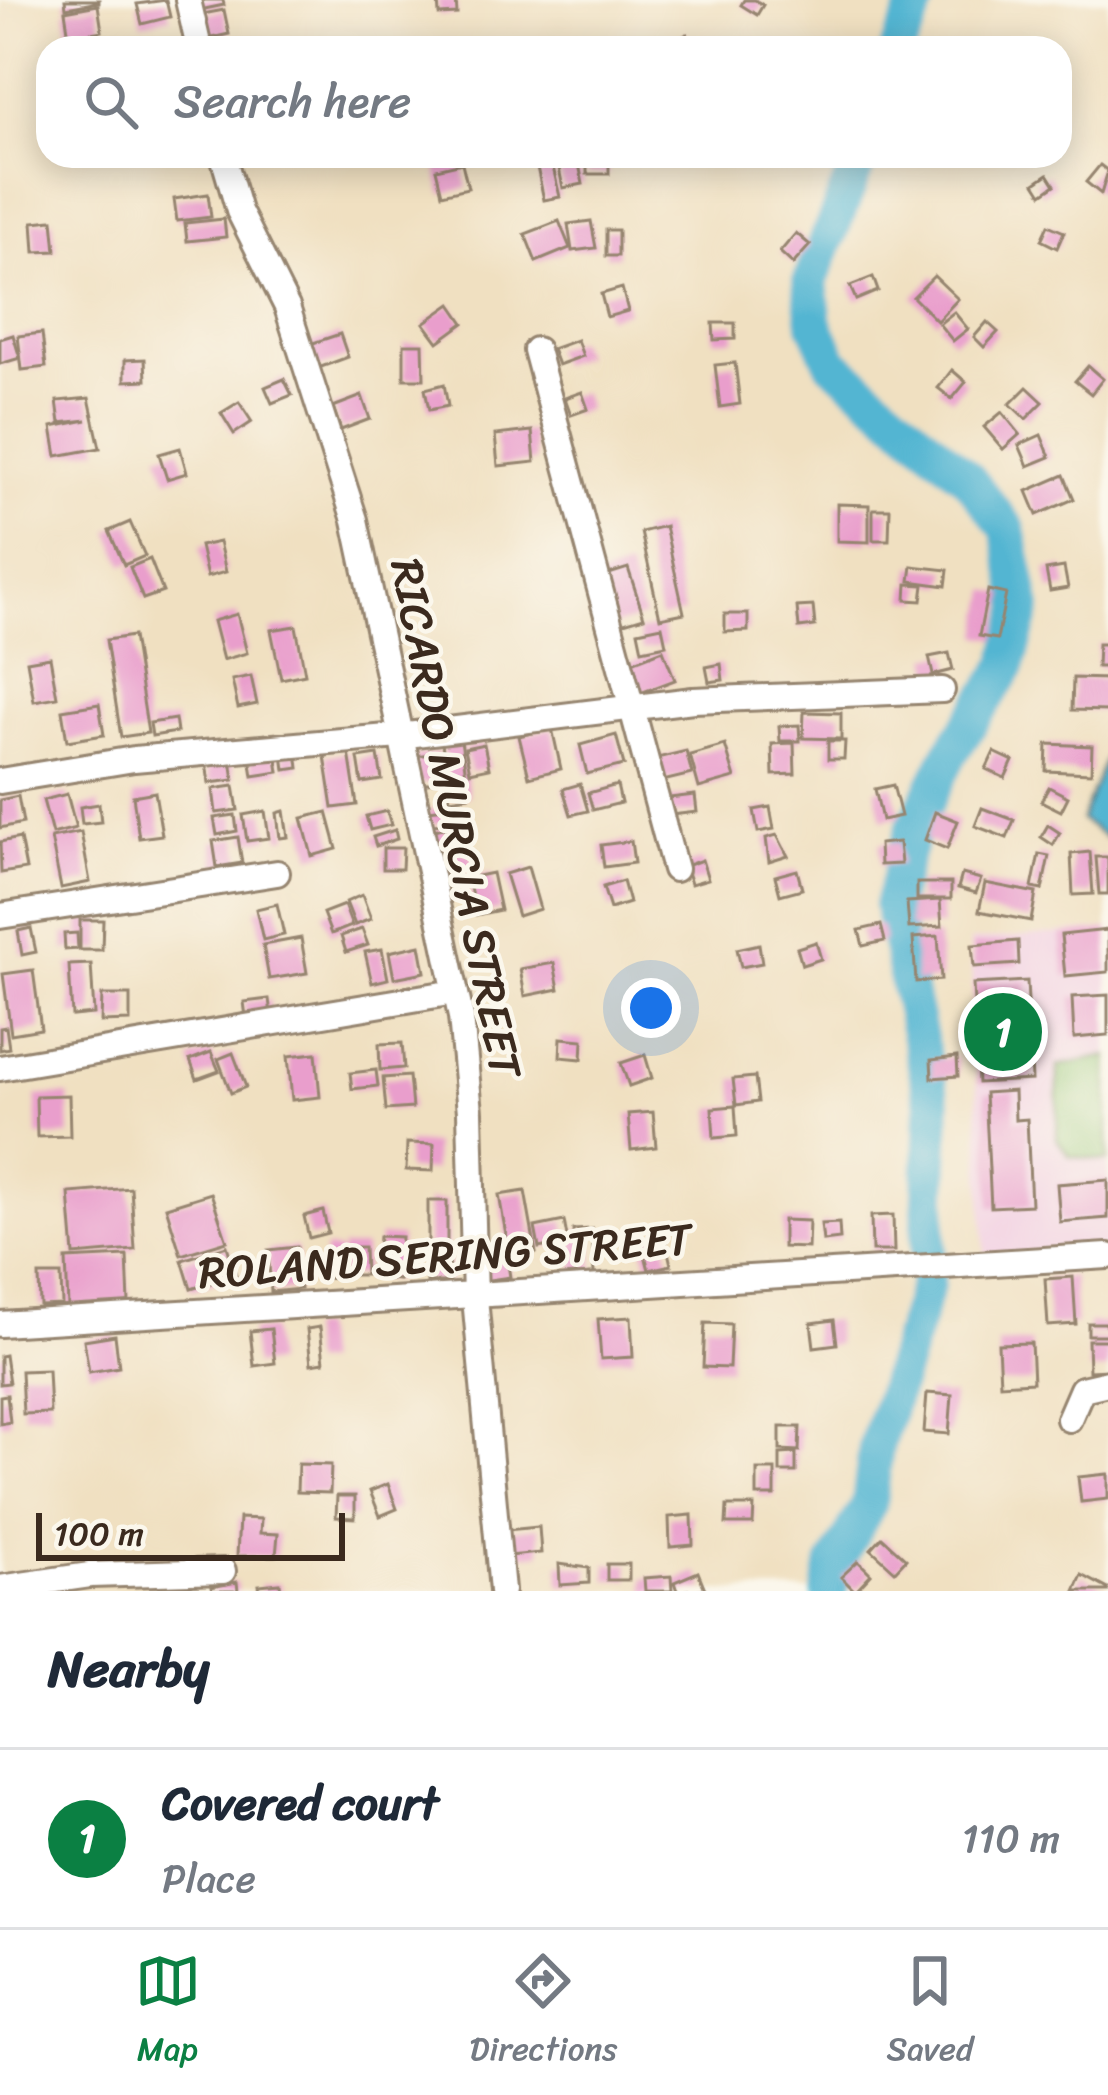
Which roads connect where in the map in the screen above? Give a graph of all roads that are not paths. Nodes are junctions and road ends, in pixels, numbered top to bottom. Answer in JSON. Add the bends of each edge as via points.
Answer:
{"nodes":[{"id":1,"x":188,"y":0,"type":"edge"},
{"id":2,"x":196,"y":36,"type":"edge"},
{"id":3,"x":226,"y":168,"type":"edge"},
{"id":4,"x":536,"y":350,"type":"dead end"},
{"id":5,"x":942,"y":690,"type":"dead end"},
{"id":6,"x":629,"y":710,"type":"junction"},
{"id":7,"x":399,"y":736,"type":"junction"},
{"id":8,"x":0,"y":781,"type":"edge"},
{"id":9,"x":675,"y":868,"type":"dead end"},
{"id":10,"x":277,"y":873,"type":"dead end"},
{"id":11,"x":0,"y":916,"type":"edge"},
{"id":12,"x":454,"y":992,"type":"junction"},
{"id":13,"x":0,"y":1068,"type":"edge"},
{"id":14,"x":1108,"y":1256,"type":"edge"},
{"id":15,"x":475,"y":1298,"type":"junction"},
{"id":16,"x":0,"y":1324,"type":"edge"},
{"id":17,"x":1108,"y":1383,"type":"edge"},
{"id":18,"x":1069,"y":1419,"type":"dead end"},
{"id":19,"x":223,"y":1571,"type":"dead end"},
{"id":20,"x":92,"y":1583,"type":"edge"},
{"id":21,"x":0,"y":1588,"type":"edge"},
{"id":22,"x":502,"y":1591,"type":"edge"}],
"edges":[{"from":1,"to":2,"type":"street"},
{"from":3,"to":7,"type":"street","name":"RICARDO MURCIA STREET","via":[[287,307],[340,467]]},
{"from":4,"to":6,"type":"street"},
{"from":5,"to":6,"type":"street","via":[[810,692]]},
{"from":6,"to":7,"type":"street"},
{"from":6,"to":9,"type":"street"},
{"from":7,"to":8,"type":"street","via":[[134,759]]},
{"from":7,"to":12,"type":"street","name":"RICARDO MURCIA STREET"},
{"from":10,"to":11,"type":"street"},
{"from":12,"to":13,"type":"street"},
{"from":12,"to":15,"type":"street","name":"RICARDO MURCIA STREET","via":[[470,1112]]},
{"from":14,"to":15,"type":"street","name":"ROLAND SERING STREET"},
{"from":15,"to":16,"type":"street","name":"ROLAND SERING STREET"},
{"from":15,"to":22,"type":"street","name":"RICARDO MURCIA STREET"},
{"from":17,"to":18,"type":"street","via":[[1082,1389]]},
{"from":19,"to":20,"type":"street"},
{"from":20,"to":21,"type":"street"}]}
